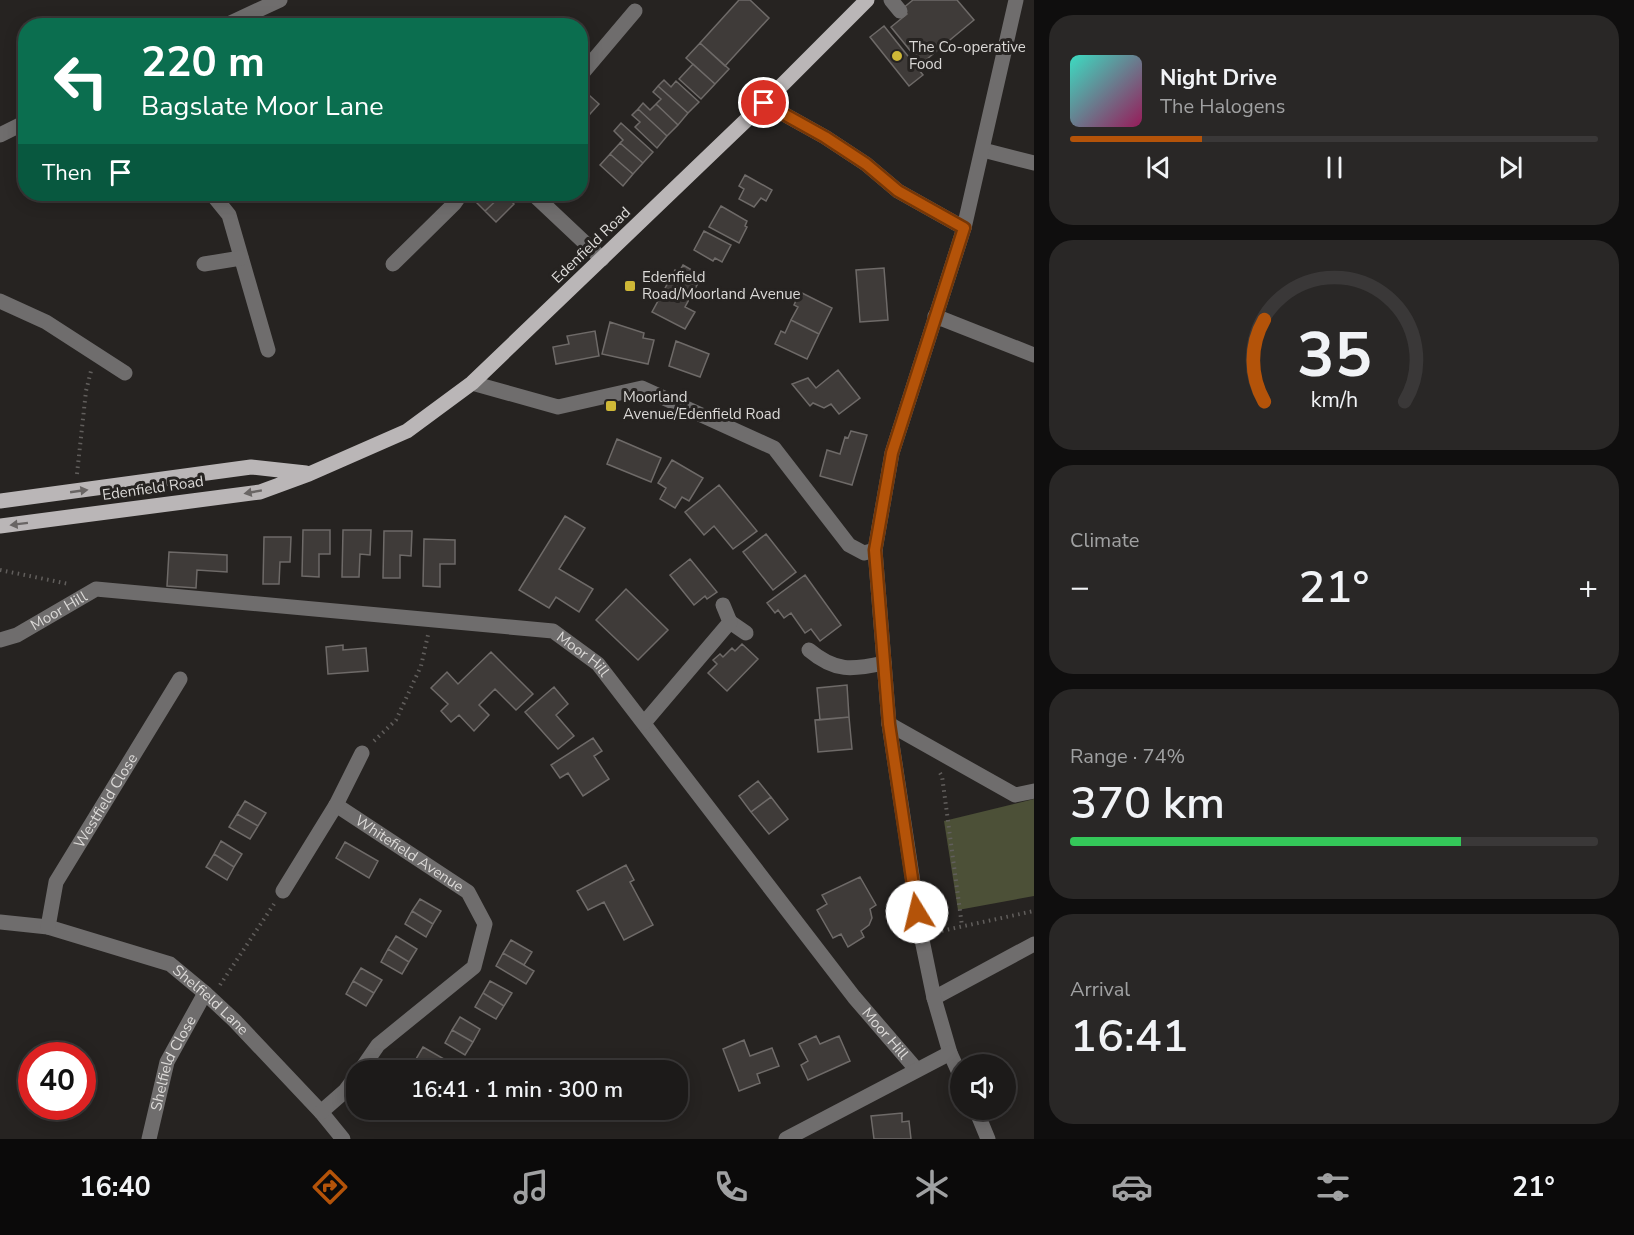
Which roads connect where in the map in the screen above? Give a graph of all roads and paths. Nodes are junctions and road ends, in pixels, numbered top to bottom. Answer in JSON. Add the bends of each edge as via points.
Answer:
{"nodes":[{"id":1,"x":280,"y":0,"type":"edge"},
{"id":2,"x":867,"y":0,"type":"edge"},
{"id":3,"x":1016,"y":0,"type":"edge"},
{"id":4,"x":635,"y":11,"type":"dead end"},
{"id":5,"x":241,"y":18,"type":"edge"},
{"id":6,"x":588,"y":67,"type":"edge"},
{"id":7,"x":764,"y":103,"type":"junction"},
{"id":8,"x":18,"y":126,"type":"edge"},
{"id":9,"x":0,"y":135,"type":"edge"},
{"id":10,"x":983,"y":150,"type":"junction"},
{"id":11,"x":1034,"y":163,"type":"edge"},
{"id":12,"x":218,"y":201,"type":"edge"},
{"id":13,"x":456,"y":201,"type":"edge"},
{"id":14,"x":540,"y":201,"type":"edge"},
{"id":15,"x":964,"y":228,"type":"junction"},
{"id":16,"x":242,"y":258,"type":"junction"},
{"id":17,"x":602,"y":259,"type":"junction"},
{"id":18,"x":204,"y":264,"type":"dead end"},
{"id":19,"x":393,"y":264,"type":"dead end"},
{"id":20,"x":0,"y":300,"type":"edge"},
{"id":21,"x":935,"y":316,"type":"junction"},
{"id":22,"x":267,"y":350,"type":"dead end"},
{"id":23,"x":95,"y":353,"type":"junction"},
{"id":24,"x":1034,"y":355,"type":"edge"},
{"id":25,"x":125,"y":373,"type":"dead end"},
{"id":26,"x":472,"y":383,"type":"junction"},
{"id":27,"x":309,"y":474,"type":"junction"},
{"id":28,"x":75,"y":491,"type":"junction"},
{"id":29,"x":54,"y":494,"type":"junction"},
{"id":30,"x":0,"y":501,"type":"edge"},
{"id":31,"x":56,"y":519,"type":"junction"},
{"id":32,"x":0,"y":526,"type":"edge"},
{"id":33,"x":875,"y":550,"type":"junction"},
{"id":34,"x":0,"y":570,"type":"edge"},
{"id":35,"x":96,"y":589,"type":"junction"},
{"id":36,"x":723,"y":605,"type":"dead end"},
{"id":37,"x":432,"y":620,"type":"junction"},
{"id":38,"x":730,"y":622,"type":"junction"},
{"id":39,"x":746,"y":633,"type":"dead end"},
{"id":40,"x":0,"y":640,"type":"edge"},
{"id":41,"x":809,"y":650,"type":"dead end"},
{"id":42,"x":884,"y":663,"type":"junction"},
{"id":43,"x":180,"y":680,"type":"dead end"},
{"id":44,"x":644,"y":723,"type":"junction"},
{"id":45,"x":889,"y":724,"type":"junction"},
{"id":46,"x":362,"y":753,"type":"joint"},
{"id":47,"x":935,"y":766,"type":"dead end"},
{"id":48,"x":1034,"y":791,"type":"edge"},
{"id":49,"x":336,"y":805,"type":"junction"},
{"id":50,"x":283,"y":891,"type":"joint"},
{"id":51,"x":1034,"y":911,"type":"edge"},
{"id":52,"x":0,"y":922,"type":"edge"},
{"id":53,"x":962,"y":926,"type":"junction"},
{"id":54,"x":48,"y":927,"type":"junction"},
{"id":55,"x":921,"y":935,"type":"junction"},
{"id":56,"x":1034,"y":944,"type":"edge"},
{"id":57,"x":208,"y":995,"type":"junction"},
{"id":58,"x":934,"y":998,"type":"junction"},
{"id":59,"x":950,"y":1053,"type":"joint"},
{"id":60,"x":367,"y":1060,"type":"edge"},
{"id":61,"x":916,"y":1069,"type":"junction"},
{"id":62,"x":346,"y":1090,"type":"edge"},
{"id":63,"x":321,"y":1112,"type":"junction"},
{"id":64,"x":979,"y":1120,"type":"edge"},
{"id":65,"x":149,"y":1139,"type":"edge"},
{"id":66,"x":343,"y":1139,"type":"edge"},
{"id":67,"x":786,"y":1139,"type":"edge"},
{"id":68,"x":988,"y":1139,"type":"edge"}],
"edges":[{"from":1,"to":5,"type":"street"},
{"from":2,"to":7,"type":"main road","name":"Edenfield Road"},
{"from":3,"to":10,"type":"street"},
{"from":4,"to":6,"type":"street"},
{"from":7,"to":15,"type":"street","via":[[825,137],[898,191]]},
{"from":7,"to":17,"type":"main road","name":"Edenfield Road"},
{"from":8,"to":9,"type":"street"},
{"from":10,"to":11,"type":"street"},
{"from":10,"to":15,"type":"street"},
{"from":12,"to":16,"type":"street","via":[[229,215]]},
{"from":13,"to":19,"type":"street"},
{"from":14,"to":17,"type":"street"},
{"from":15,"to":21,"type":"street"},
{"from":16,"to":18,"type":"street"},
{"from":16,"to":22,"type":"street"},
{"from":17,"to":26,"type":"main road","name":"Edenfield Road"},
{"from":20,"to":23,"type":"street","via":[[46,322]]},
{"from":21,"to":24,"type":"street"},
{"from":21,"to":33,"type":"street","via":[[892,453]]},
{"from":23,"to":25,"type":"street"},
{"from":23,"to":28,"type":"path","via":[[86,391]]},
{"from":26,"to":27,"type":"main road","name":"Edenfield Road","via":[[407,431]]},
{"from":26,"to":33,"type":"street","via":[[558,407],[642,388],[774,448],[849,545],[864,553]]},
{"from":28,"to":27,"type":"main road","name":"Edenfield Road","one_way":true,"via":[[251,467]]},
{"from":27,"to":31,"type":"main road","name":"Edenfield Road","one_way":true,"via":[[260,492]]},
{"from":28,"to":29,"type":"main road","name":"Edenfield Road"},
{"from":29,"to":30,"type":"main road","name":"Edenfield Road"},
{"from":29,"to":31,"type":"main road"},
{"from":31,"to":32,"type":"main road","name":"Edenfield Road","one_way":true},
{"from":33,"to":42,"type":"street"},
{"from":34,"to":35,"type":"path"},
{"from":35,"to":37,"type":"street","name":"Moor Hill"},
{"from":35,"to":40,"type":"street","name":"Moor Hill","via":[[17,635]]},
{"from":36,"to":38,"type":"street"},
{"from":37,"to":44,"type":"street","name":"Moor Hill","via":[[553,631],[598,664]]},
{"from":37,"to":46,"type":"path","via":[[421,666],[396,720]]},
{"from":38,"to":39,"type":"street"},
{"from":38,"to":44,"type":"street"},
{"from":41,"to":42,"type":"street","via":[[824,662],[841,667]]},
{"from":42,"to":45,"type":"street"},
{"from":43,"to":54,"type":"street","name":"Westfield Close","via":[[56,882]]},
{"from":44,"to":61,"type":"street","name":"Moor Hill","via":[[854,996]]},
{"from":45,"to":48,"type":"street","via":[[1015,795]]},
{"from":45,"to":55,"type":"street"},
{"from":46,"to":49,"type":"street"},
{"from":47,"to":53,"type":"path","via":[[942,776]]},
{"from":49,"to":50,"type":"street"},
{"from":49,"to":60,"type":"street","name":"Whitefield Avenue","via":[[468,892],[485,924],[474,967],[378,1045]]},
{"from":50,"to":57,"type":"path"},
{"from":51,"to":53,"type":"path"},
{"from":52,"to":54,"type":"street","name":"Shelfield Lane"},
{"from":53,"to":55,"type":"path"},
{"from":54,"to":57,"type":"street","name":"Shelfield Lane","via":[[170,964]]},
{"from":55,"to":58,"type":"street"},
{"from":56,"to":58,"type":"street"},
{"from":57,"to":63,"type":"street","name":"Shelfield Lane"},
{"from":57,"to":65,"type":"street","name":"Shelfield Close","via":[[167,1062]]},
{"from":58,"to":59,"type":"street"},
{"from":59,"to":61,"type":"street"},
{"from":61,"to":67,"type":"street"},
{"from":62,"to":63,"type":"street","name":"Whitefield Avenue"},
{"from":63,"to":66,"type":"street","name":"Shelfield Lane"},
{"from":64,"to":68,"type":"street"}]}
